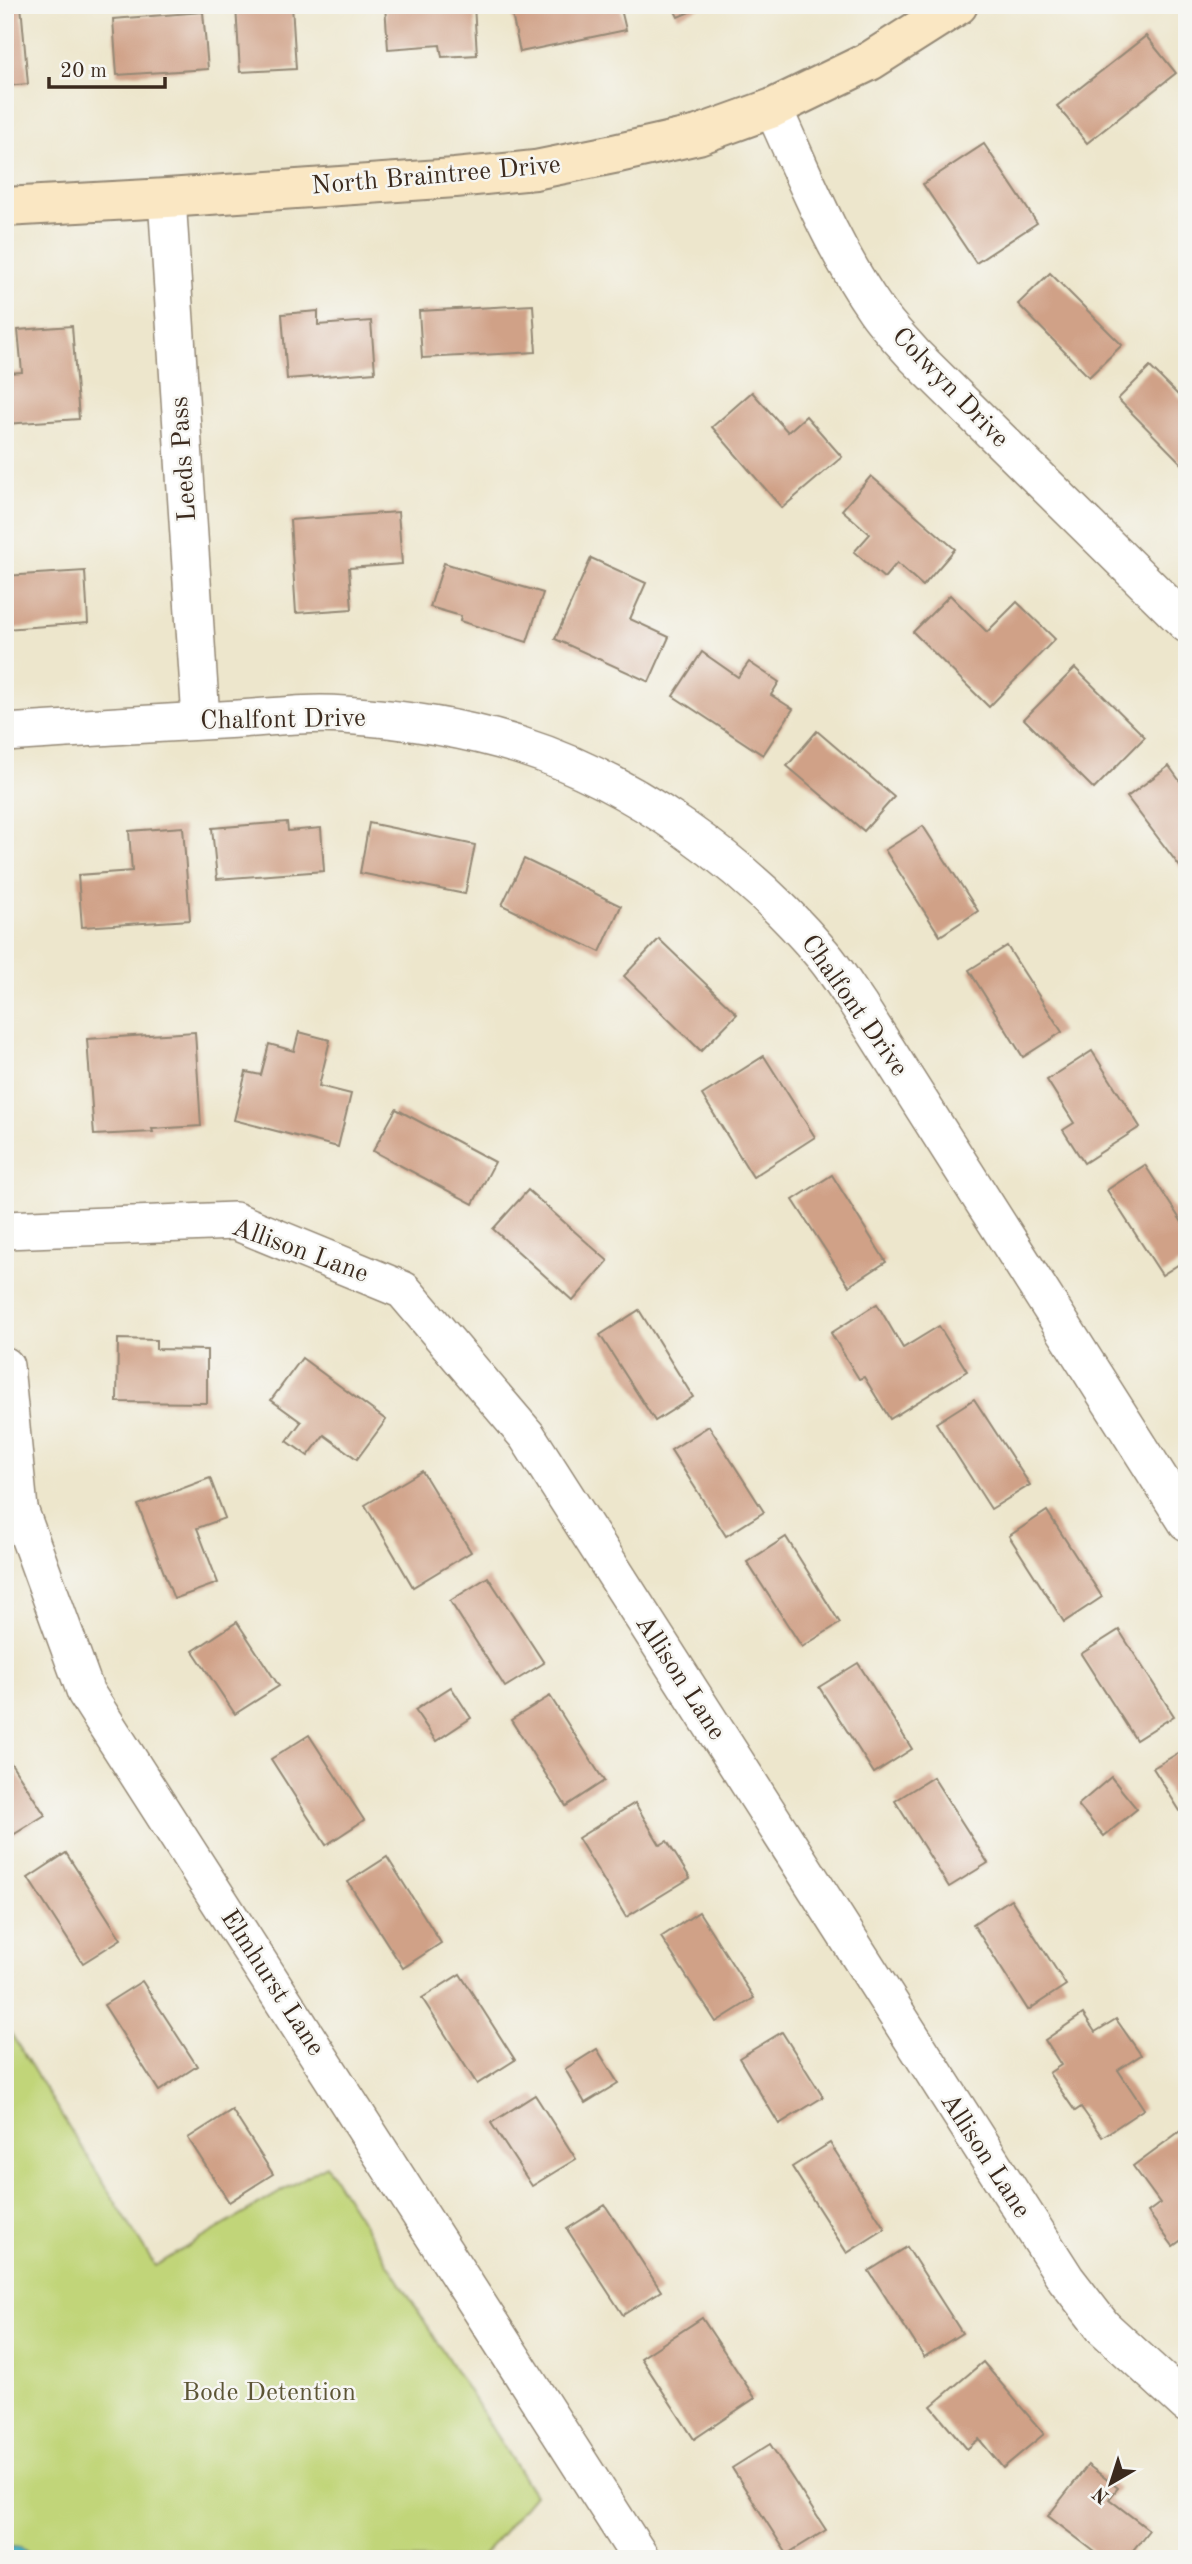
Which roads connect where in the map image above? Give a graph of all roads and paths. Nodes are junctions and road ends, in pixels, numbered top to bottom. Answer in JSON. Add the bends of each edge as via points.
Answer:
{"nodes":[{"id":1,"x":958,"y":5,"type":"edge"},
{"id":2,"x":773,"y":108,"type":"junction"},
{"id":3,"x":167,"y":198,"type":"junction"},
{"id":4,"x":5,"y":207,"type":"edge"},
{"id":5,"x":1187,"y":624,"type":"edge"},
{"id":6,"x":201,"y":720,"type":"junction"},
{"id":7,"x":5,"y":733,"type":"edge"},
{"id":8,"x":5,"y":1230,"type":"edge"},
{"id":9,"x":5,"y":1366,"type":"edge"},
{"id":10,"x":1187,"y":1522,"type":"edge"},
{"id":11,"x":1187,"y":2404,"type":"edge"},
{"id":12,"x":641,"y":2559,"type":"edge"}],
"edges":[{"from":1,"to":2,"type":"street","name":"North Braintree Drive","via":[[870,61]]},
{"from":2,"to":3,"type":"street","name":"North Braintree Drive","via":[[698,135],[535,170]]},
{"from":2,"to":5,"type":"street","name":"Colwyn Drive","via":[[848,265],[877,311],[915,356]]},
{"from":3,"to":4,"type":"street","name":"North Braintree Drive"},
{"from":3,"to":6,"type":"street","name":"Leeds Pass"},
{"from":6,"to":7,"type":"street","name":"Chalfont Drive"},
{"from":6,"to":10,"type":"street","name":"Chalfont Drive","via":[[341,714],[425,723],[520,746],[619,790],[728,861],[779,906],[824,955]]},
{"from":8,"to":11,"type":"street","name":"Allison Lane","via":[[235,1221],[403,1290],[527,1436],[1066,2280],[1103,2327]]},
{"from":9,"to":12,"type":"street","name":"Elmhurst Lane","via":[[19,1509],[86,1693]]}]}
